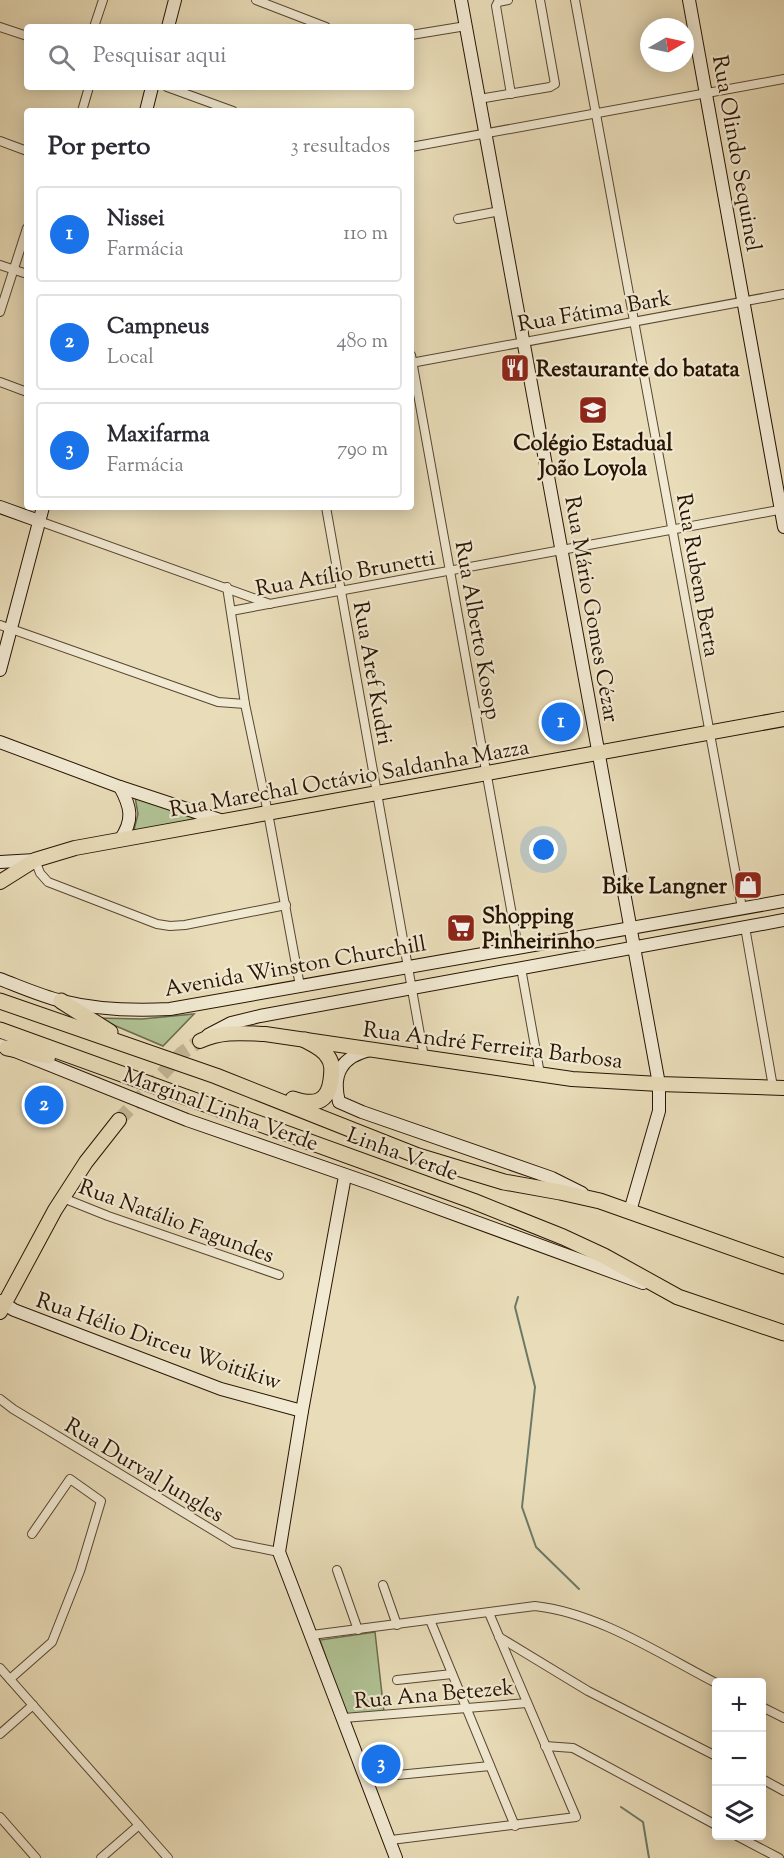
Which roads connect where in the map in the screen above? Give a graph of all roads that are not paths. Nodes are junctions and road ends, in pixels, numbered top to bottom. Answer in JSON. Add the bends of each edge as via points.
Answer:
{"nodes":[{"id":1,"x":103,"y":0,"type":"edge"},
{"id":2,"x":175,"y":0,"type":"edge"},
{"id":3,"x":256,"y":0,"type":"edge"},
{"id":4,"x":461,"y":0,"type":"edge"},
{"id":5,"x":508,"y":0,"type":"edge"},
{"id":6,"x":540,"y":0,"type":"edge"},
{"id":7,"x":576,"y":0,"type":"edge"},
{"id":8,"x":689,"y":0,"type":"edge"},
{"id":9,"x":95,"y":24,"type":"edge"},
{"id":10,"x":169,"y":24,"type":"edge"},
{"id":11,"x":318,"y":24,"type":"edge"},
{"id":12,"x":466,"y":26,"type":"junction"},
{"id":13,"x":0,"y":27,"type":"edge"},
{"id":14,"x":24,"y":35,"type":"edge"},
{"id":15,"x":414,"y":35,"type":"edge"},
{"id":16,"x":784,"y":79,"type":"edge"},
{"id":17,"x":88,"y":90,"type":"edge"},
{"id":18,"x":151,"y":90,"type":"edge"},
{"id":19,"x":175,"y":90,"type":"edge"},
{"id":20,"x":705,"y":93,"type":"junction"},
{"id":21,"x":511,"y":94,"type":"junction"},
{"id":22,"x":479,"y":99,"type":"junction"},
{"id":23,"x":83,"y":108,"type":"edge"},
{"id":24,"x":147,"y":108,"type":"edge"},
{"id":25,"x":225,"y":108,"type":"edge"},
{"id":26,"x":596,"y":113,"type":"junction"},
{"id":27,"x":485,"y":134,"type":"junction"},
{"id":28,"x":0,"y":141,"type":"edge"},
{"id":29,"x":414,"y":146,"type":"edge"},
{"id":30,"x":24,"y":150,"type":"edge"},
{"id":31,"x":500,"y":211,"type":"junction"},
{"id":32,"x":458,"y":219,"type":"dead end"},
{"id":33,"x":24,"y":237,"type":"edge"},
{"id":34,"x":0,"y":265,"type":"edge"},
{"id":35,"x":14,"y":269,"type":"junction"},
{"id":36,"x":24,"y":273,"type":"edge"},
{"id":37,"x":784,"y":294,"type":"edge"},
{"id":38,"x":743,"y":301,"type":"junction"},
{"id":39,"x":0,"y":312,"type":"edge"},
{"id":40,"x":634,"y":321,"type":"junction"},
{"id":41,"x":523,"y":342,"type":"junction"},
{"id":42,"x":414,"y":360,"type":"edge"},
{"id":43,"x":414,"y":376,"type":"edge"},
{"id":44,"x":0,"y":382,"type":"edge"},
{"id":45,"x":24,"y":391,"type":"edge"},
{"id":46,"x":0,"y":507,"type":"edge"},
{"id":47,"x":782,"y":509,"type":"edge"},
{"id":48,"x":42,"y":510,"type":"edge"},
{"id":49,"x":327,"y":510,"type":"edge"},
{"id":50,"x":39,"y":521,"type":"junction"},
{"id":51,"x":784,"y":527,"type":"edge"},
{"id":52,"x":672,"y":530,"type":"junction"},
{"id":53,"x":561,"y":550,"type":"junction"},
{"id":54,"x":450,"y":571,"type":"junction"},
{"id":55,"x":226,"y":587,"type":"junction"},
{"id":56,"x":341,"y":591,"type":"junction"},
{"id":57,"x":270,"y":604,"type":"junction"},
{"id":58,"x":231,"y":611,"type":"junction"},
{"id":59,"x":5,"y":627,"type":"edge"},
{"id":60,"x":0,"y":670,"type":"edge"},
{"id":61,"x":246,"y":704,"type":"junction"},
{"id":62,"x":784,"y":719,"type":"edge"},
{"id":63,"x":710,"y":732,"type":"junction"},
{"id":64,"x":0,"y":742,"type":"edge"},
{"id":65,"x":598,"y":753,"type":"junction"},
{"id":66,"x":486,"y":773,"type":"junction"},
{"id":67,"x":120,"y":787,"type":"junction"},
{"id":68,"x":377,"y":793,"type":"junction"},
{"id":69,"x":268,"y":813,"type":"junction"},
{"id":70,"x":223,"y":821,"type":"junction"},
{"id":71,"x":120,"y":840,"type":"junction"},
{"id":72,"x":35,"y":861,"type":"junction"},
{"id":73,"x":0,"y":862,"type":"edge"},
{"id":74,"x":1,"y":879,"type":"edge"},
{"id":75,"x":784,"y":901,"type":"edge"},
{"id":76,"x":286,"y":905,"type":"junction"},
{"id":77,"x":742,"y":908,"type":"junction"},
{"id":78,"x":784,"y":920,"type":"edge"},
{"id":79,"x":745,"y":927,"type":"junction"},
{"id":80,"x":630,"y":928,"type":"junction"},
{"id":81,"x":633,"y":947,"type":"junction"},
{"id":82,"x":518,"y":948,"type":"junction"},
{"id":83,"x":408,"y":968,"type":"junction"},
{"id":84,"x":521,"y":968,"type":"junction"},
{"id":85,"x":0,"y":979,"type":"edge"},
{"id":86,"x":300,"y":986,"type":"junction"},
{"id":87,"x":412,"y":988,"type":"junction"},
{"id":88,"x":0,"y":1001,"type":"edge"},
{"id":89,"x":61,"y":1001,"type":"junction"},
{"id":90,"x":0,"y":1030,"type":"edge"},
{"id":91,"x":305,"y":1040,"type":"junction"},
{"id":92,"x":200,"y":1041,"type":"joint"},
{"id":93,"x":130,"y":1045,"type":"junction"},
{"id":94,"x":4,"y":1046,"type":"edge"},
{"id":95,"x":371,"y":1050,"type":"junction"},
{"id":96,"x":424,"y":1057,"type":"junction"},
{"id":97,"x":92,"y":1065,"type":"junction"},
{"id":98,"x":540,"y":1074,"type":"junction"},
{"id":99,"x":216,"y":1076,"type":"junction"},
{"id":100,"x":659,"y":1084,"type":"junction"},
{"id":101,"x":779,"y":1087,"type":"edge"},
{"id":102,"x":119,"y":1120,"type":"tunnel mouth"},
{"id":103,"x":345,"y":1176,"type":"junction"},
{"id":104,"x":63,"y":1198,"type":"junction"},
{"id":105,"x":600,"y":1201,"type":"junction"},
{"id":106,"x":630,"y":1211,"type":"junction"},
{"id":107,"x":784,"y":1266,"type":"edge"},
{"id":108,"x":279,"y":1275,"type":"dead end"},
{"id":109,"x":667,"y":1292,"type":"junction"},
{"id":110,"x":2,"y":1306,"type":"edge"},
{"id":111,"x":784,"y":1333,"type":"edge"},
{"id":112,"x":0,"y":1398,"type":"edge"},
{"id":113,"x":302,"y":1411,"type":"junction"},
{"id":114,"x":32,"y":1534,"type":"dead end"},
{"id":115,"x":279,"y":1552,"type":"junction"},
{"id":116,"x":337,"y":1570,"type":"dead end"},
{"id":117,"x":383,"y":1585,"type":"dead end"},
{"id":118,"x":489,"y":1613,"type":"junction"},
{"id":119,"x":430,"y":1620,"type":"junction"},
{"id":120,"x":397,"y":1625,"type":"junction"},
{"id":121,"x":358,"y":1630,"type":"junction"},
{"id":122,"x":312,"y":1635,"type":"junction"},
{"id":123,"x":499,"y":1637,"type":"junction"},
{"id":124,"x":0,"y":1668,"type":"edge"},
{"id":125,"x":452,"y":1674,"type":"junction"},
{"id":126,"x":10,"y":1679,"type":"junction"},
{"id":127,"x":397,"y":1680,"type":"dead end"},
{"id":128,"x":712,"y":1680,"type":"edge"},
{"id":129,"x":527,"y":1703,"type":"junction"},
{"id":130,"x":33,"y":1705,"type":"junction"},
{"id":131,"x":466,"y":1708,"type":"junction"},
{"id":132,"x":766,"y":1709,"type":"edge"},
{"id":133,"x":344,"y":1718,"type":"junction"},
{"id":134,"x":784,"y":1718,"type":"edge"},
{"id":135,"x":0,"y":1734,"type":"edge"},
{"id":136,"x":545,"y":1746,"type":"junction"},
{"id":137,"x":712,"y":1753,"type":"edge"},
{"id":138,"x":490,"y":1766,"type":"junction"},
{"id":139,"x":367,"y":1778,"type":"junction"},
{"id":140,"x":766,"y":1781,"type":"edge"},
{"id":141,"x":784,"y":1791,"type":"edge"},
{"id":142,"x":0,"y":1817,"type":"edge"},
{"id":143,"x":712,"y":1822,"type":"edge"},
{"id":144,"x":139,"y":1825,"type":"junction"},
{"id":145,"x":515,"y":1826,"type":"junction"},
{"id":146,"x":391,"y":1840,"type":"junction"},
{"id":147,"x":745,"y":1840,"type":"edge"},
{"id":148,"x":36,"y":1858,"type":"edge"},
{"id":149,"x":100,"y":1858,"type":"edge"},
{"id":150,"x":168,"y":1858,"type":"edge"},
{"id":151,"x":396,"y":1858,"type":"edge"},
{"id":152,"x":779,"y":1858,"type":"edge"}],
"edges":[{"from":1,"to":9,"type":"street"},
{"from":2,"to":10,"type":"street"},
{"from":3,"to":11,"type":"street"},
{"from":4,"to":12,"type":"street","name":"Rua Mário Gomes Cézar"},
{"from":5,"to":21,"type":"street","via":[[496,6]]},
{"from":6,"to":21,"type":"street","via":[[555,84]]},
{"from":7,"to":26,"type":"street","name":"Rua Rubem Berta"},
{"from":8,"to":20,"type":"street","name":"Rua Olindo Sequinel"},
{"from":12,"to":15,"type":"street"},
{"from":12,"to":22,"type":"street","name":"Rua Mário Gomes Cézar"},
{"from":13,"to":14,"type":"street"},
{"from":16,"to":20,"type":"street"},
{"from":17,"to":23,"type":"street"},
{"from":18,"to":24,"type":"street"},
{"from":19,"to":25,"type":"street"},
{"from":20,"to":26,"type":"street"},
{"from":20,"to":38,"type":"street","name":"Rua Olindo Sequinel"},
{"from":21,"to":22,"type":"street"},
{"from":22,"to":27,"type":"street","name":"Rua Mário Gomes Cézar"},
{"from":26,"to":27,"type":"street"},
{"from":26,"to":40,"type":"street","name":"Rua Rubem Berta"},
{"from":27,"to":29,"type":"street"},
{"from":27,"to":31,"type":"street","name":"Rua Mário Gomes Cézar"},
{"from":28,"to":30,"type":"street"},
{"from":31,"to":32,"type":"street"},
{"from":31,"to":41,"type":"street","name":"Rua Mário Gomes Cézar"},
{"from":33,"to":35,"type":"street"},
{"from":34,"to":35,"type":"street"},
{"from":35,"to":36,"type":"street"},
{"from":35,"to":39,"type":"street"},
{"from":37,"to":38,"type":"street","name":"Rua Fátima Bark"},
{"from":38,"to":40,"type":"street","name":"Rua Fátima Bark"},
{"from":38,"to":47,"type":"street","name":"Rua Olindo Sequinel"},
{"from":40,"to":41,"type":"street","name":"Rua Fátima Bark"},
{"from":40,"to":52,"type":"street","name":"Rua Rubem Berta"},
{"from":41,"to":42,"type":"street","name":"Rua Fátima Bark"},
{"from":41,"to":53,"type":"street","name":"Rua Mário Gomes Cézar"},
{"from":43,"to":54,"type":"street","name":"Rua Alberto Kosop"},
{"from":44,"to":45,"type":"street"},
{"from":46,"to":50,"type":"street"},
{"from":47,"to":51,"type":"street","name":"Rua Olindo Sequinel"},
{"from":47,"to":52,"type":"street","name":"Rua Atílio Brunetti"},
{"from":48,"to":50,"type":"street"},
{"from":49,"to":56,"type":"street","name":"Rua Aref Kudri"},
{"from":50,"to":55,"type":"street"},
{"from":50,"to":59,"type":"street"},
{"from":52,"to":53,"type":"street","name":"Rua Atílio Brunetti"},
{"from":52,"to":63,"type":"street","name":"Rua Rubem Berta"},
{"from":53,"to":54,"type":"street","name":"Rua Atílio Brunetti"},
{"from":53,"to":65,"type":"street","name":"Rua Mário Gomes Cézar"},
{"from":54,"to":56,"type":"street","name":"Rua Atílio Brunetti"},
{"from":54,"to":66,"type":"street","name":"Rua Alberto Kosop"},
{"from":55,"to":57,"type":"street"},
{"from":55,"to":58,"type":"street"},
{"from":56,"to":57,"type":"street","name":"Rua Atílio Brunetti"},
{"from":56,"to":68,"type":"street","name":"Rua Aref Kudri"},
{"from":57,"to":58,"type":"street","name":"Rua Atílio Brunetti"},
{"from":58,"to":61,"type":"street"},
{"from":59,"to":60,"type":"street"},
{"from":59,"to":61,"type":"street","via":[[218,702]]},
{"from":61,"to":69,"type":"street"},
{"from":62,"to":63,"type":"main road","name":"Rua Marechal Octávio Saldanha Mazza"},
{"from":63,"to":65,"type":"main road","name":"Rua Marechal Octávio Saldanha Mazza"},
{"from":63,"to":77,"type":"street","name":"Rua Rubem Berta"},
{"from":64,"to":67,"type":"street"},
{"from":65,"to":66,"type":"main road","name":"Rua Marechal Octávio Saldanha Mazza"},
{"from":65,"to":80,"type":"street","name":"Rua Mário Gomes Cézar"},
{"from":66,"to":68,"type":"main road","name":"Rua Marechal Octávio Saldanha Mazza"},
{"from":66,"to":82,"type":"street","name":"Rua Alberto Kosop"},
{"from":67,"to":70,"type":"street"},
{"from":67,"to":71,"type":"street","via":[[131,815]]},
{"from":68,"to":69,"type":"main road","name":"Rua Marechal Octávio Saldanha Mazza"},
{"from":68,"to":83,"type":"street","name":"Rua Aref Kudri"},
{"from":69,"to":70,"type":"main road","name":"Rua Marechal Octávio Saldanha Mazza"},
{"from":69,"to":76,"type":"street"},
{"from":70,"to":71,"type":"main road","name":"Rua Marechal Octávio Saldanha Mazza"},
{"from":71,"to":72,"type":"main road","name":"Rua Marechal Octávio Saldanha Mazza","via":[[68,849]]},
{"from":72,"to":73,"type":"street"},
{"from":72,"to":74,"type":"main road","name":"Rua Marechal Octávio Saldanha Mazza"},
{"from":72,"to":76,"type":"street","via":[[48,882],[157,924],[185,925]]},
{"from":75,"to":77,"type":"street","name":"Avenida Winston Churchill"},
{"from":76,"to":86,"type":"street"},
{"from":77,"to":80,"type":"street","name":"Avenida Winston Churchill"},
{"from":78,"to":79,"type":"street","name":"Avenida Winston Churchill"},
{"from":79,"to":81,"type":"street","name":"Avenida Winston Churchill"},
{"from":79,"to":101,"type":"street"},
{"from":80,"to":81,"type":"street","name":"Rua Mário Gomes Cézar"},
{"from":80,"to":82,"type":"street","name":"Avenida Winston Churchill"},
{"from":81,"to":84,"type":"street","name":"Avenida Winston Churchill"},
{"from":81,"to":100,"type":"street","name":"Rua Mário Gomes Cézar"},
{"from":82,"to":83,"type":"street","name":"Avenida Winston Churchill"},
{"from":83,"to":86,"type":"street","name":"Avenida Winston Churchill"},
{"from":83,"to":87,"type":"street","name":"Rua Aref Kudri"},
{"from":84,"to":87,"type":"street","name":"Avenida Winston Churchill"},
{"from":84,"to":98,"type":"street"},
{"from":85,"to":89,"type":"street"},
{"from":86,"to":89,"type":"street","name":"Avenida Winston Churchill","via":[[150,1010],[108,1009]]},
{"from":87,"to":92,"type":"street","name":"Avenida Winston Churchill","via":[[243,1019]]},
{"from":87,"to":96,"type":"street","name":"Rua Aref Kudri"},
{"from":88,"to":93,"type":"highway","name":"Linha Verde"},
{"from":89,"to":93,"type":"highway"},
{"from":90,"to":97,"type":"highway","name":"Linha Verde"},
{"from":91,"to":92,"type":"main road","name":"Rua André Ferreira Barbosa","via":[[236,1032]]},
{"from":91,"to":95,"type":"main road","name":"Rua André Ferreira Barbosa"},
{"from":91,"to":99,"type":"highway","via":[[323,1050],[332,1066],[330,1087],[325,1098],[317,1102],[302,1102],[229,1076]]},
{"from":93,"to":99,"type":"highway","name":"Linha Verde"},
{"from":94,"to":97,"type":"highway"},
{"from":94,"to":103,"type":"street","name":"Marginal Linha Verde","via":[[187,1120]]},
{"from":95,"to":96,"type":"main road","name":"Rua André Ferreira Barbosa"},
{"from":95,"to":105,"type":"street","name":"Marginal Linha Verde","via":[[345,1061],[335,1088],[339,1102],[552,1178]]},
{"from":96,"to":98,"type":"main road","name":"Rua André Ferreira Barbosa"},
{"from":97,"to":109,"type":"highway","name":"Linha Verde","via":[[563,1237]]},
{"from":98,"to":100,"type":"main road","name":"Rua André Ferreira Barbosa"},
{"from":99,"to":105,"type":"highway","name":"Linha Verde","via":[[418,1156],[487,1178]]},
{"from":100,"to":101,"type":"main road","name":"Rua André Ferreira Barbosa"},
{"from":100,"to":106,"type":"street","name":"Rua Mário Gomes Cézar","via":[[659,1111]]},
{"from":102,"to":104,"type":"main road"},
{"from":103,"to":109,"type":"street","name":"Marginal Linha Verde"},
{"from":103,"to":113,"type":"street"},
{"from":104,"to":108,"type":"street","name":"Rua Natálio Fagundes"},
{"from":104,"to":110,"type":"main road"},
{"from":105,"to":106,"type":"highway","name":"Linha Verde"},
{"from":106,"to":107,"type":"highway","name":"Linha Verde"},
{"from":109,"to":111,"type":"highway","name":"Linha Verde"},
{"from":110,"to":113,"type":"street","name":"Rua Hélio Dirceu Woitikiw","via":[[221,1389]]},
{"from":112,"to":115,"type":"street","name":"Rua Durval Jungles","via":[[234,1543]]},
{"from":113,"to":115,"type":"street"},
{"from":114,"to":126,"type":"street","via":[[70,1479],[101,1501],[80,1571],[52,1642]]},
{"from":115,"to":122,"type":"street"},
{"from":116,"to":121,"type":"street"},
{"from":117,"to":120,"type":"street"},
{"from":118,"to":119,"type":"street"},
{"from":118,"to":123,"type":"street"},
{"from":118,"to":128,"type":"street","via":[[535,1606],[568,1611],[600,1623]]},
{"from":119,"to":120,"type":"street"},
{"from":119,"to":125,"type":"street"},
{"from":120,"to":121,"type":"street"},
{"from":121,"to":122,"type":"street"},
{"from":122,"to":133,"type":"street"},
{"from":123,"to":129,"type":"street"},
{"from":123,"to":137,"type":"street","via":[[588,1691]]},
{"from":124,"to":126,"type":"street"},
{"from":125,"to":127,"type":"street"},
{"from":125,"to":131,"type":"street"},
{"from":126,"to":130,"type":"street"},
{"from":129,"to":131,"type":"street","name":"Rua Ana Betezek"},
{"from":129,"to":136,"type":"street"},
{"from":130,"to":135,"type":"street"},
{"from":130,"to":144,"type":"street"},
{"from":131,"to":133,"type":"street","name":"Rua Ana Betezek"},
{"from":131,"to":138,"type":"street"},
{"from":132,"to":134,"type":"street"},
{"from":133,"to":139,"type":"street"},
{"from":136,"to":143,"type":"street","via":[[573,1748]]},
{"from":136,"to":145,"type":"street","via":[[576,1817]]},
{"from":138,"to":139,"type":"street"},
{"from":138,"to":145,"type":"street"},
{"from":139,"to":146,"type":"street"},
{"from":140,"to":141,"type":"street"},
{"from":142,"to":148,"type":"street"},
{"from":144,"to":149,"type":"street"},
{"from":144,"to":150,"type":"street"},
{"from":145,"to":146,"type":"street"},
{"from":146,"to":151,"type":"street"},
{"from":147,"to":152,"type":"street"}]}
